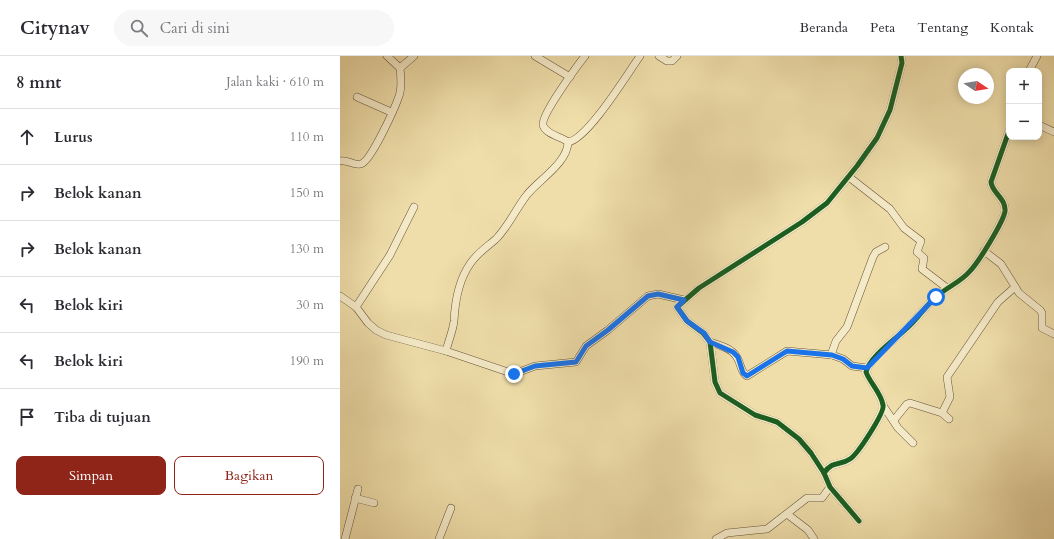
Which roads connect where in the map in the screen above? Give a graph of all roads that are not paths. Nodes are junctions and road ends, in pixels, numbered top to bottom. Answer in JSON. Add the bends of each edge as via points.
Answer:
{"nodes":[{"id":1,"x":387,"y":56,"type":"edge"},
{"id":2,"x":414,"y":56,"type":"edge"},
{"id":3,"x":535,"y":56,"type":"edge"},
{"id":4,"x":585,"y":56,"type":"edge"},
{"id":5,"x":640,"y":56,"type":"edge"},
{"id":6,"x":659,"y":56,"type":"edge"},
{"id":7,"x":677,"y":56,"type":"edge"},
{"id":8,"x":901,"y":56,"type":"edge"},
{"id":9,"x":1037,"y":56,"type":"edge"},
{"id":10,"x":400,"y":68,"type":"junction"},
{"id":11,"x":1031,"y":68,"type":"edge"},
{"id":12,"x":570,"y":77,"type":"junction"},
{"id":13,"x":358,"y":97,"type":"dead end"},
{"id":14,"x":391,"y":112,"type":"junction"},
{"id":15,"x":1042,"y":126,"type":"edge"},
{"id":16,"x":1054,"y":132,"type":"edge"},
{"id":17,"x":1006,"y":140,"type":"edge"},
{"id":18,"x":568,"y":142,"type":"junction"},
{"id":19,"x":340,"y":161,"type":"edge"},
{"id":20,"x":849,"y":176,"type":"junction"},
{"id":21,"x":414,"y":207,"type":"dead end"},
{"id":22,"x":885,"y":247,"type":"dead end"},
{"id":23,"x":984,"y":251,"type":"junction"},
{"id":24,"x":1015,"y":287,"type":"junction"},
{"id":25,"x":947,"y":288,"type":"junction"},
{"id":26,"x":340,"y":296,"type":"edge"},
{"id":27,"x":684,"y":300,"type":"junction"},
{"id":28,"x":356,"y":307,"type":"junction"},
{"id":29,"x":1054,"y":334,"type":"edge"},
{"id":30,"x":710,"y":342,"type":"junction"},
{"id":31,"x":446,"y":351,"type":"junction"},
{"id":32,"x":830,"y":355,"type":"junction"},
{"id":33,"x":867,"y":368,"type":"junction"},
{"id":34,"x":884,"y":407,"type":"junction"},
{"id":35,"x":942,"y":413,"type":"junction"},
{"id":36,"x":949,"y":419,"type":"dead end"},
{"id":37,"x":894,"y":420,"type":"junction"},
{"id":38,"x":913,"y":443,"type":"dead end"},
{"id":39,"x":824,"y":473,"type":"junction"},
{"id":40,"x":830,"y":487,"type":"junction"},
{"id":41,"x":358,"y":489,"type":"dead end"},
{"id":42,"x":355,"y":498,"type":"junction"},
{"id":43,"x":374,"y":503,"type":"dead end"},
{"id":44,"x":451,"y":508,"type":"dead end"},
{"id":45,"x":787,"y":514,"type":"junction"},
{"id":46,"x":859,"y":521,"type":"dead end"},
{"id":47,"x":345,"y":539,"type":"edge"},
{"id":48,"x":439,"y":539,"type":"edge"},
{"id":49,"x":716,"y":539,"type":"edge"},
{"id":50,"x":814,"y":539,"type":"edge"}],
"edges":[{"from":1,"to":10,"type":"street"},
{"from":2,"to":10,"type":"street"},
{"from":3,"to":12,"type":"street"},
{"from":4,"to":12,"type":"street"},
{"from":5,"to":18,"type":"street","via":[[598,115],[578,137]]},
{"from":6,"to":7,"type":"street","via":[[668,61]]},
{"from":8,"to":20,"type":"street","via":[[902,63],[890,110],[877,138]]},
{"from":9,"to":11,"type":"street"},
{"from":10,"to":14,"type":"street","via":[[400,95]]},
{"from":12,"to":18,"type":"street","via":[[552,103],[543,124],[549,132]]},
{"from":13,"to":14,"type":"street"},
{"from":14,"to":19,"type":"street","via":[[374,150],[365,162],[357,164]]},
{"from":15,"to":16,"type":"street"},
{"from":17,"to":23,"type":"street","via":[[992,182],[993,189],[1004,204],[1004,212],[1001,224]]},
{"from":18,"to":31,"type":"street","via":[[567,149],[556,166],[534,186],[497,238],[480,252],[467,268],[457,294],[453,312],[454,322]]},
{"from":20,"to":25,"type":"street","via":[[890,209],[904,228],[921,241],[917,252],[924,258],[922,269]]},
{"from":20,"to":27,"type":"street","via":[[816,212]]},
{"from":21,"to":28,"type":"street","via":[[390,255]]},
{"from":22,"to":32,"type":"street","via":[[873,256],[847,327],[836,341]]},
{"from":23,"to":24,"type":"street","via":[[1001,264]]},
{"from":23,"to":25,"type":"street","via":[[970,272]]},
{"from":24,"to":29,"type":"street","via":[[1042,313],[1042,328]]},
{"from":24,"to":35,"type":"street","via":[[998,302],[947,377],[950,397]]},
{"from":25,"to":33,"type":"street"},
{"from":26,"to":28,"type":"street"},
{"from":27,"to":30,"type":"street","via":[[678,308],[687,321],[704,333]]},
{"from":27,"to":31,"type":"street","via":[[658,294],[648,296],[586,346],[576,362],[535,366],[514,374]]},
{"from":28,"to":31,"type":"street","via":[[368,323],[386,335]]},
{"from":30,"to":32,"type":"street","via":[[733,352],[747,376],[787,351]]},
{"from":30,"to":39,"type":"street","via":[[715,382],[720,393],[755,415],[777,422],[799,439]]},
{"from":32,"to":33,"type":"street","via":[[852,366]]},
{"from":33,"to":34,"type":"street","via":[[868,378]]},
{"from":34,"to":37,"type":"street"},
{"from":34,"to":39,"type":"street","via":[[859,451],[848,461],[832,464]]},
{"from":35,"to":36,"type":"street"},
{"from":35,"to":37,"type":"street","via":[[910,403]]},
{"from":37,"to":38,"type":"street"},
{"from":39,"to":40,"type":"street"},
{"from":40,"to":45,"type":"street","via":[[824,496],[807,498]]},
{"from":40,"to":46,"type":"street"},
{"from":41,"to":42,"type":"street"},
{"from":42,"to":43,"type":"street"},
{"from":42,"to":47,"type":"street"},
{"from":44,"to":48,"type":"street"},
{"from":45,"to":49,"type":"street","via":[[767,529],[727,534]]},
{"from":45,"to":50,"type":"street","via":[[808,530]]}]}
